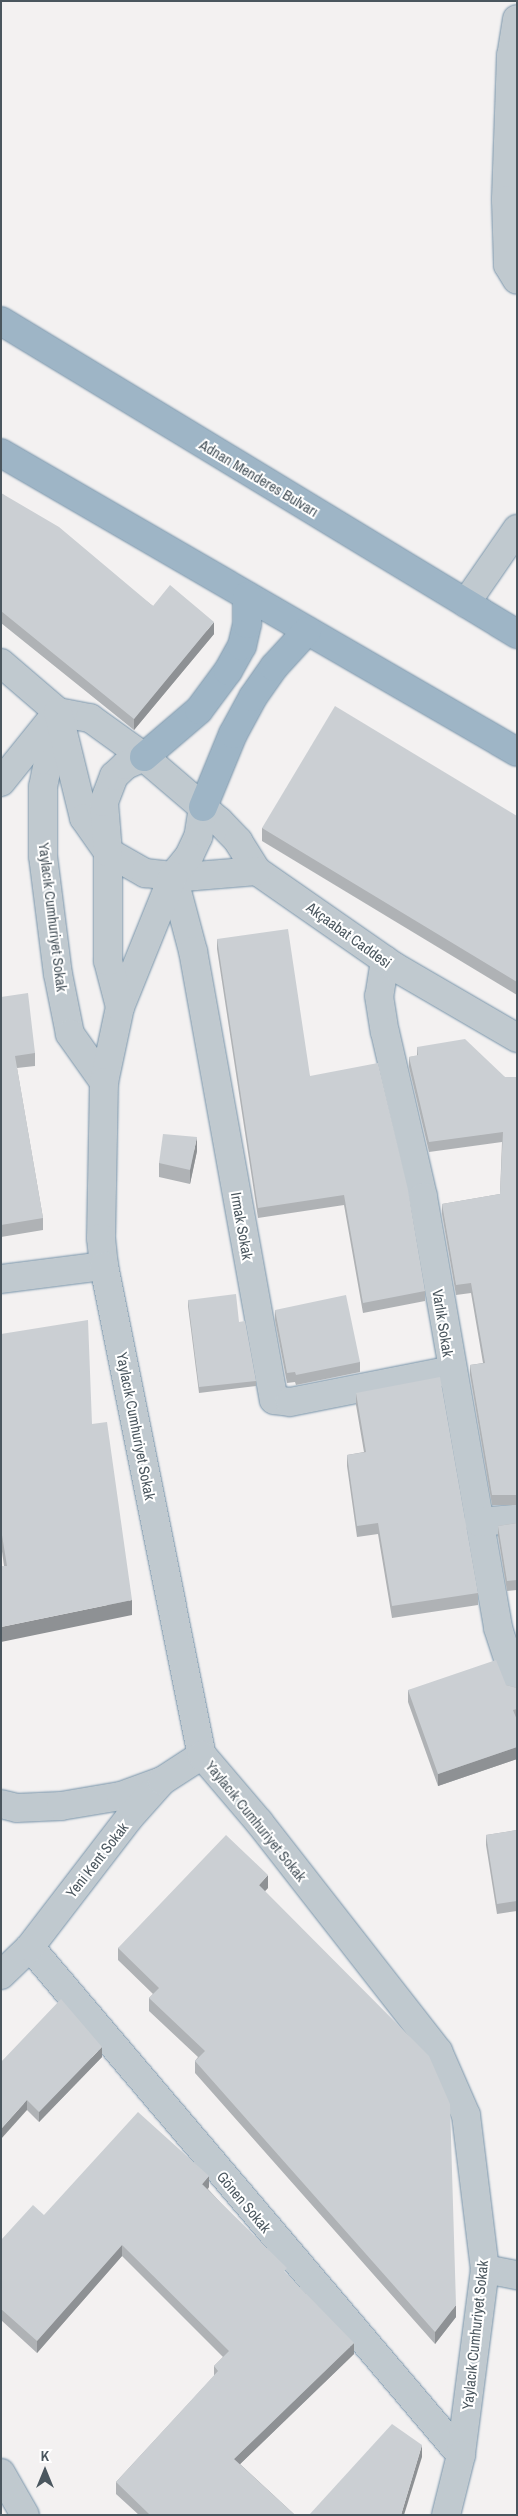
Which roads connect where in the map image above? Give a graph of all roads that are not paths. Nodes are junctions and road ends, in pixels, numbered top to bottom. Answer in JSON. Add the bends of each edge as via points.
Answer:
{"nodes":[{"id":1,"x":517,"y":19,"type":"edge"},
{"id":2,"x":517,"y":280,"type":"edge"},
{"id":3,"x":1,"y":322,"type":"edge"},
{"id":4,"x":1,"y":453,"type":"edge"},
{"id":5,"x":517,"y":529,"type":"edge"},
{"id":6,"x":247,"y":596,"type":"junction"},
{"id":7,"x":466,"y":604,"type":"junction"},
{"id":8,"x":307,"y":631,"type":"junction"},
{"id":9,"x":517,"y":634,"type":"edge"},
{"id":10,"x":1,"y":663,"type":"edge"},
{"id":11,"x":58,"y":712,"type":"junction"},
{"id":12,"x":517,"y":752,"type":"edge"},
{"id":13,"x":144,"y":757,"type":"junction"},
{"id":14,"x":1,"y":782,"type":"edge"},
{"id":15,"x":203,"y":807,"type":"junction"},
{"id":16,"x":108,"y":852,"type":"junction"},
{"id":17,"x":256,"y":871,"type":"junction"},
{"id":18,"x":173,"y":876,"type":"junction"},
{"id":19,"x":385,"y":960,"type":"junction"},
{"id":20,"x":120,"y":1007,"type":"junction"},
{"id":21,"x":517,"y":1038,"type":"edge"},
{"id":22,"x":104,"y":1082,"type":"junction"},
{"id":23,"x":104,"y":1266,"type":"junction"},
{"id":24,"x":1,"y":1279,"type":"edge"},
{"id":25,"x":451,"y":1370,"type":"junction"},
{"id":26,"x":517,"y":1518,"type":"edge"},
{"id":27,"x":479,"y":1522,"type":"junction"},
{"id":28,"x":517,"y":1686,"type":"edge"},
{"id":29,"x":202,"y":1755,"type":"junction"},
{"id":30,"x":162,"y":1781,"type":"junction"},
{"id":31,"x":1,"y":1804,"type":"edge"},
{"id":32,"x":30,"y":1947,"type":"junction"},
{"id":33,"x":1,"y":1975,"type":"edge"},
{"id":34,"x":485,"y":2269,"type":"junction"},
{"id":35,"x":517,"y":2275,"type":"edge"},
{"id":36,"x":460,"y":2455,"type":"junction"},
{"id":37,"x":1,"y":2473,"type":"edge"},
{"id":38,"x":25,"y":2515,"type":"edge"},
{"id":39,"x":446,"y":2515,"type":"edge"}],
"edges":[{"from":1,"to":2,"type":"street","via":[[511,55],[506,200],[508,265]]},
{"from":3,"to":7,"type":"highway","name":"Adnan Menderes Bulvarı"},
{"from":4,"to":6,"type":"highway"},
{"from":5,"to":7,"type":"street"},
{"from":6,"to":8,"type":"highway"},
{"from":6,"to":13,"type":"highway","via":[[247,624],[242,646],[228,671],[198,710]]},
{"from":7,"to":9,"type":"highway","name":"Adnan Menderes Bulvarı"},
{"from":8,"to":12,"type":"highway"},
{"from":8,"to":15,"type":"highway","via":[[274,667],[254,698],[233,734]]},
{"from":10,"to":11,"type":"street"},
{"from":11,"to":13,"type":"street","name":"Akçaabat Caddesi","via":[[90,718]]},
{"from":11,"to":14,"type":"street"},
{"from":11,"to":16,"type":"street","via":[[84,818]]},
{"from":11,"to":22,"type":"street","name":"Yaylacık Cumhuriyet Sokak","via":[[43,787],[43,856],[58,974],[70,1034]]},
{"from":13,"to":15,"type":"street","name":"Akçaabat Caddesi"},
{"from":13,"to":16,"type":"street","via":[[126,765],[114,776],[108,790],[103,819]]},
{"from":15,"to":17,"type":"street","name":"Akçaabat Caddesi","via":[[238,841]]},
{"from":15,"to":18,"type":"street","via":[[198,837],[189,856]]},
{"from":16,"to":18,"type":"street","via":[[145,873]]},
{"from":16,"to":20,"type":"street","name":"Yaylacık Cumhuriyet Sokak","via":[[108,961]]},
{"from":17,"to":18,"type":"street"},
{"from":17,"to":19,"type":"street","name":"Akçaabat Caddesi"},
{"from":18,"to":20,"type":"street","name":"Yaylacık Cumhuriyet Sokak"},
{"from":18,"to":25,"type":"street","name":"Irmak Sokak","via":[[193,951],[274,1400],[290,1402]]},
{"from":19,"to":21,"type":"street","name":"Akçaabat Caddesi"},
{"from":19,"to":25,"type":"street","name":"Varlık Sokak","via":[[379,996],[423,1197]]},
{"from":20,"to":22,"type":"street","name":"Yaylacık Cumhuriyet Sokak"},
{"from":22,"to":23,"type":"street","name":"Yaylacık Cumhuriyet Sokak","via":[[101,1238]]},
{"from":23,"to":24,"type":"street"},
{"from":23,"to":29,"type":"street","name":"Yaylacık Cumhuriyet Sokak"},
{"from":25,"to":27,"type":"street","name":"Varlık Sokak"},
{"from":26,"to":27,"type":"street"},
{"from":27,"to":28,"type":"street","name":"Varlık Sokak","via":[[498,1628]]},
{"from":29,"to":30,"type":"street","name":"Yeni Kent Sokak"},
{"from":29,"to":34,"type":"street","name":"Yaylacık Cumhuriyet Sokak","via":[[259,1822],[438,2051],[466,2115]]},
{"from":30,"to":31,"type":"street","via":[[121,1796],[61,1806],[17,1808]]},
{"from":30,"to":32,"type":"street","name":"Yeni Kent Sokak","via":[[129,1818]]},
{"from":32,"to":33,"type":"street","name":"Yeni Kent Sokak"},
{"from":32,"to":36,"type":"street","name":"Gönen Sokak"},
{"from":34,"to":35,"type":"street"},
{"from":34,"to":36,"type":"street","name":"Yaylacık Cumhuriyet Sokak"},
{"from":36,"to":39,"type":"street","name":"Yaylacık Cumhuriyet Sokak"},
{"from":37,"to":38,"type":"street"}]}
